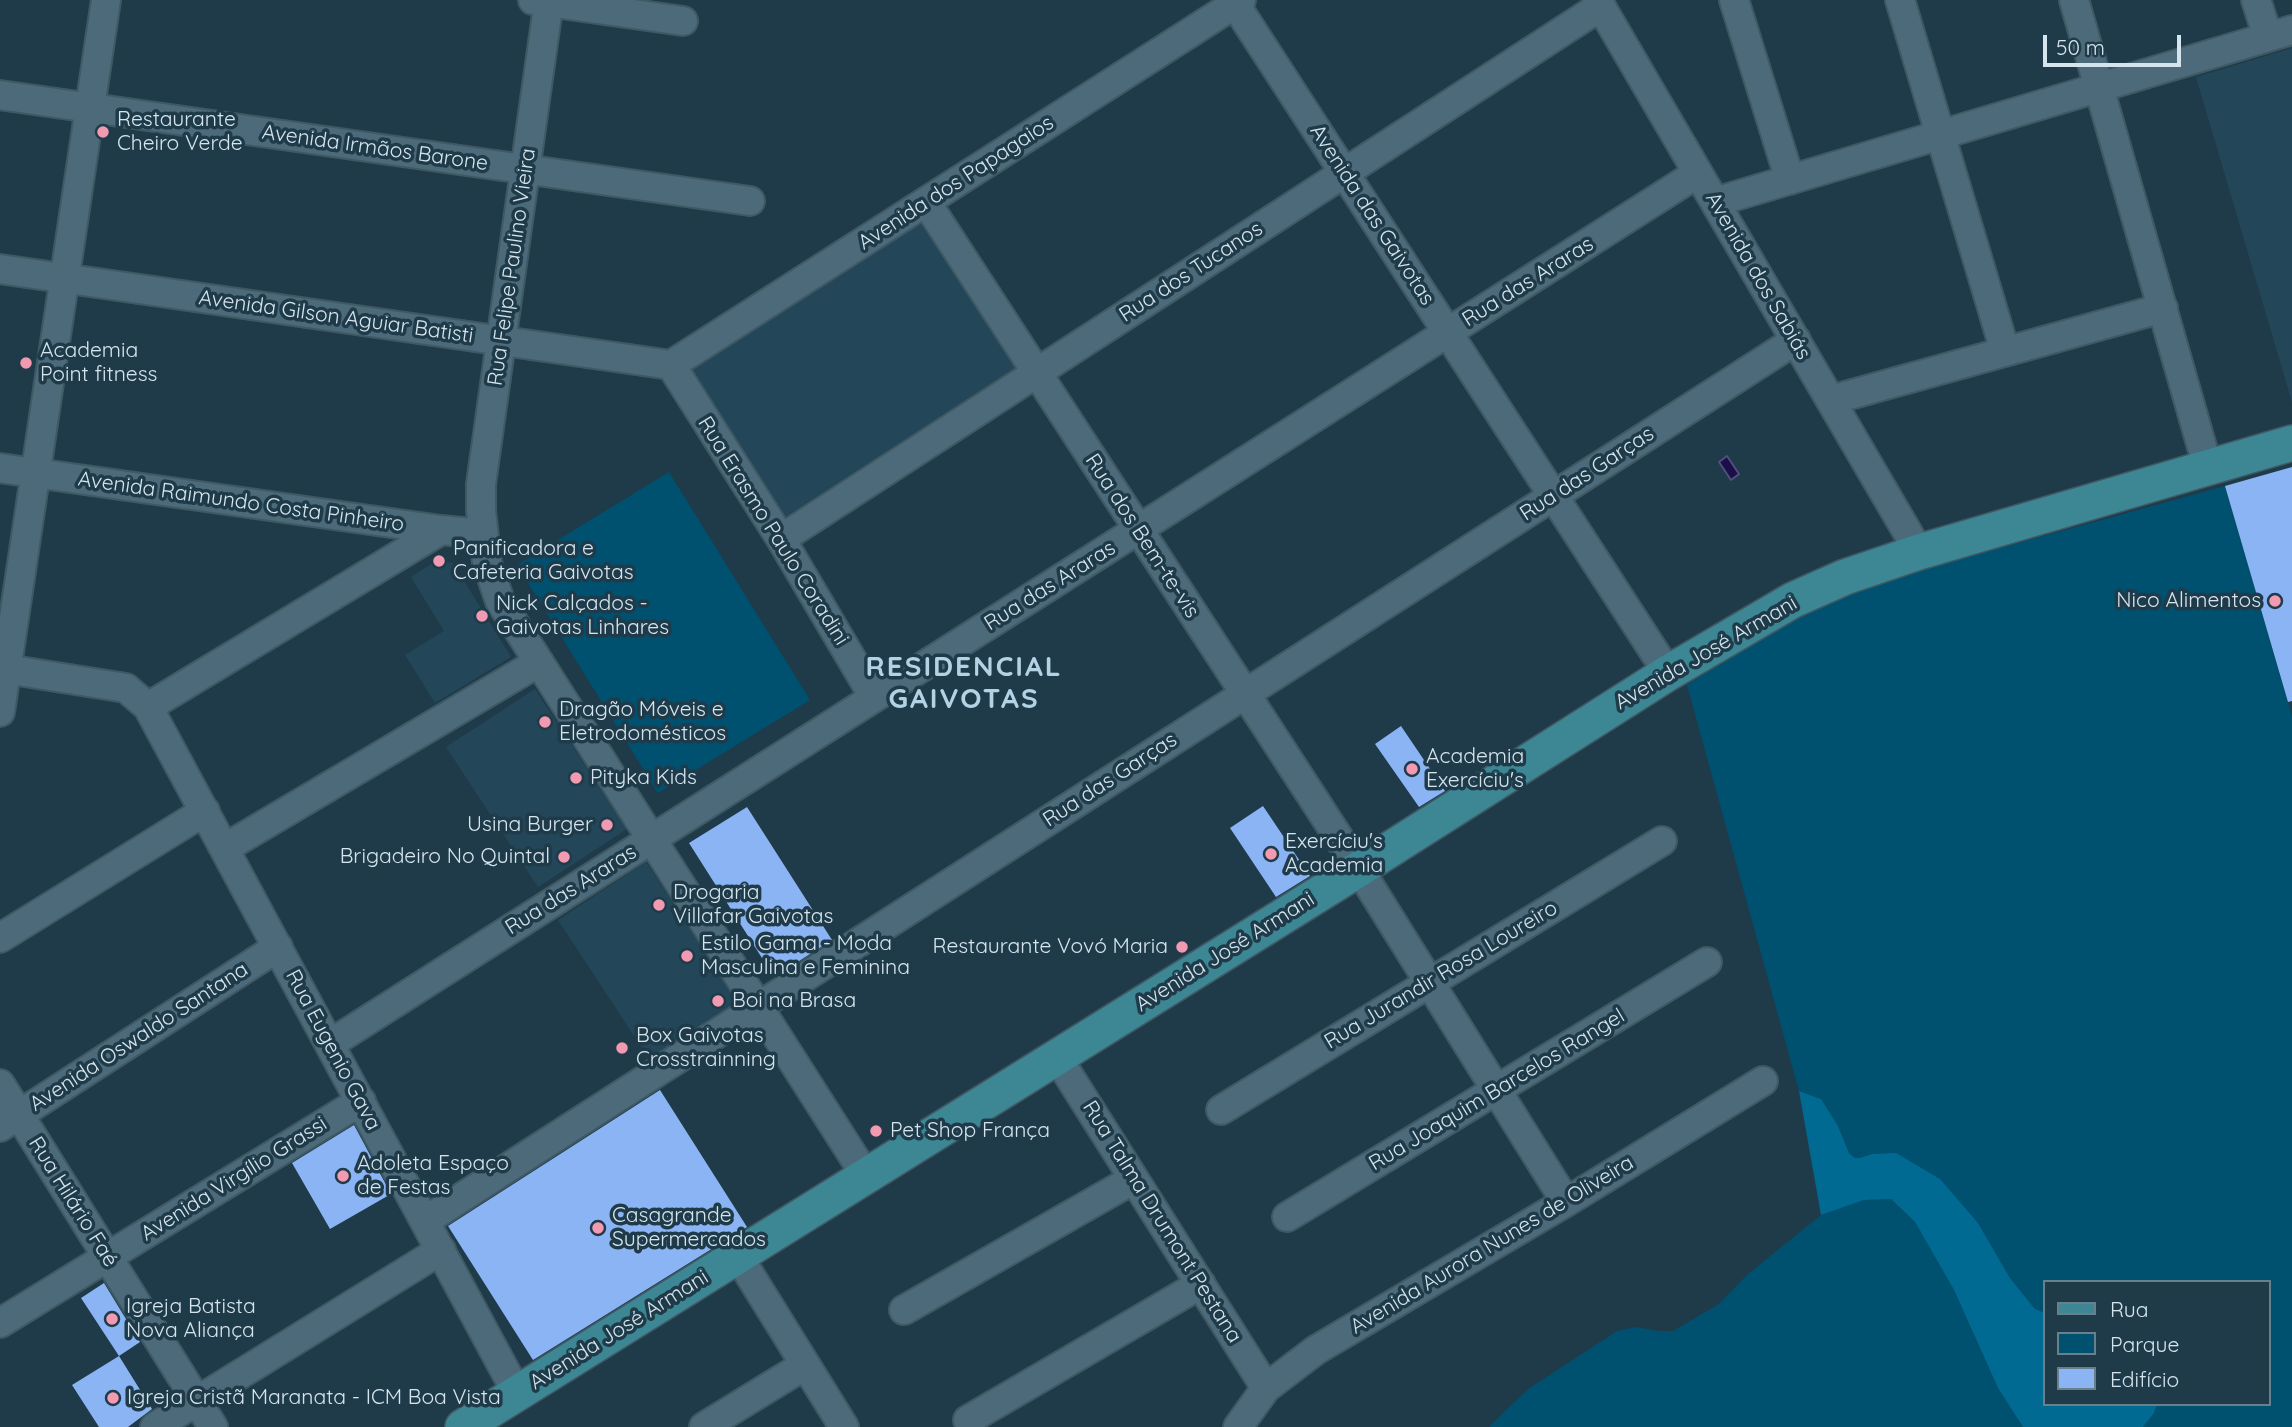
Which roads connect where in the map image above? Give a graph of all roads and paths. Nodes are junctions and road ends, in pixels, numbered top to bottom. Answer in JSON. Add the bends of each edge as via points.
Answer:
{"nodes":[{"id":1,"x":106,"y":0,"type":"edge"},
{"id":2,"x":1734,"y":0,"type":"edge"},
{"id":3,"x":1900,"y":0,"type":"edge"},
{"id":4,"x":2074,"y":0,"type":"edge"},
{"id":5,"x":2256,"y":0,"type":"edge"},
{"id":6,"x":543,"y":1,"type":"edge"},
{"id":7,"x":1238,"y":2,"type":"edge"},
{"id":8,"x":1599,"y":3,"type":"edge"},
{"id":9,"x":683,"y":21,"type":"dead end"},
{"id":10,"x":2280,"y":33,"type":"edge"},
{"id":11,"x":2100,"y":88,"type":"junction"},
{"id":12,"x":0,"y":95,"type":"edge"},
{"id":13,"x":90,"y":108,"type":"junction"},
{"id":14,"x":1940,"y":136,"type":"junction"},
{"id":15,"x":526,"y":170,"type":"junction"},
{"id":16,"x":1344,"y":173,"type":"junction"},
{"id":17,"x":1698,"y":173,"type":"junction"},
{"id":18,"x":1790,"y":180,"type":"junction"},
{"id":19,"x":750,"y":201,"type":"dead end"},
{"id":20,"x":926,"y":202,"type":"junction"},
{"id":21,"x":1715,"y":202,"type":"junction"},
{"id":22,"x":0,"y":269,"type":"edge"},
{"id":23,"x":65,"y":278,"type":"junction"},
{"id":24,"x":2163,"y":308,"type":"junction"},
{"id":25,"x":1448,"y":333,"type":"junction"},
{"id":26,"x":1796,"y":340,"type":"junction"},
{"id":27,"x":501,"y":341,"type":"junction"},
{"id":28,"x":2005,"y":351,"type":"junction"},
{"id":29,"x":671,"y":365,"type":"junction"},
{"id":30,"x":1036,"y":373,"type":"junction"},
{"id":31,"x":1831,"y":400,"type":"junction"},
{"id":32,"x":2292,"y":443,"type":"edge"},
{"id":33,"x":0,"y":468,"type":"edge"},
{"id":34,"x":2208,"y":468,"type":"junction"},
{"id":35,"x":36,"y":473,"type":"junction"},
{"id":36,"x":1553,"y":496,"type":"junction"},
{"id":37,"x":441,"y":530,"type":"junction"},
{"id":38,"x":1138,"y":530,"type":"junction"},
{"id":39,"x":483,"y":534,"type":"junction"},
{"id":40,"x":781,"y":539,"type":"junction"},
{"id":41,"x":1919,"y":552,"type":"junction"},
{"id":42,"x":539,"y":662,"type":"junction"},
{"id":43,"x":3,"y":669,"type":"edge"},
{"id":44,"x":1668,"y":673,"type":"junction"},
{"id":45,"x":1245,"y":694,"type":"junction"},
{"id":46,"x":874,"y":697,"type":"junction"},
{"id":47,"x":148,"y":707,"type":"junction"},
{"id":48,"x":0,"y":712,"type":"edge"},
{"id":49,"x":205,"y":811,"type":"junction"},
{"id":50,"x":652,"y":839,"type":"junction"},
{"id":51,"x":1662,"y":841,"type":"dead end"},
{"id":52,"x":225,"y":848,"type":"junction"},
{"id":53,"x":1359,"y":869,"type":"junction"},
{"id":54,"x":0,"y":938,"type":"edge"},
{"id":55,"x":278,"y":947,"type":"junction"},
{"id":56,"x":1707,"y":962,"type":"dead end"},
{"id":57,"x":1429,"y":983,"type":"junction"},
{"id":58,"x":758,"y":1006,"type":"junction"},
{"id":59,"x":330,"y":1044,"type":"junction"},
{"id":60,"x":1057,"y":1057,"type":"junction"},
{"id":61,"x":1763,"y":1081,"type":"dead end"},
{"id":62,"x":0,"y":1084,"type":"edge"},
{"id":63,"x":1496,"y":1090,"type":"junction"},
{"id":64,"x":360,"y":1101,"type":"junction"},
{"id":65,"x":1221,"y":1110,"type":"dead end"},
{"id":66,"x":9,"y":1121,"type":"edge"},
{"id":67,"x":866,"y":1176,"type":"junction"},
{"id":68,"x":1134,"y":1179,"type":"junction"},
{"id":69,"x":1566,"y":1202,"type":"junction"},
{"id":70,"x":1287,"y":1217,"type":"dead end"},
{"id":71,"x":425,"y":1221,"type":"junction"},
{"id":72,"x":441,"y":1250,"type":"junction"},
{"id":73,"x":738,"y":1256,"type":"junction"},
{"id":74,"x":107,"y":1257,"type":"junction"},
{"id":75,"x":1201,"y":1284,"type":"junction"},
{"id":76,"x":904,"y":1310,"type":"dead end"},
{"id":77,"x":0,"y":1323,"type":"edge"},
{"id":78,"x":805,"y":1365,"type":"junction"},
{"id":79,"x":1266,"y":1388,"type":"junction"},
{"id":80,"x":517,"y":1393,"type":"junction"},
{"id":81,"x":197,"y":1401,"type":"junction"},
{"id":82,"x":968,"y":1420,"type":"dead end"},
{"id":83,"x":155,"y":1427,"type":"edge"},
{"id":84,"x":213,"y":1427,"type":"edge"},
{"id":85,"x":463,"y":1427,"type":"edge"},
{"id":86,"x":704,"y":1427,"type":"edge"},
{"id":87,"x":844,"y":1427,"type":"edge"},
{"id":88,"x":1238,"y":1427,"type":"edge"}],
"edges":[{"from":1,"to":13,"type":"street"},
{"from":2,"to":18,"type":"street"},
{"from":3,"to":14,"type":"street"},
{"from":4,"to":11,"type":"street"},
{"from":5,"to":10,"type":"street"},
{"from":6,"to":9,"type":"street"},
{"from":6,"to":15,"type":"street","name":"Rua Felipe Paulino Vieira"},
{"from":7,"to":16,"type":"street","name":"Avenida das Gaivotas"},
{"from":7,"to":20,"type":"street","name":"Avenida dos Papagaios"},
{"from":8,"to":16,"type":"street","name":"Rua dos Tucanos"},
{"from":8,"to":17,"type":"street","name":"Avenida dos Sabiás"},
{"from":10,"to":11,"type":"street"},
{"from":11,"to":14,"type":"street"},
{"from":11,"to":24,"type":"street"},
{"from":12,"to":13,"type":"street","name":"Avenida Irmãos Barone"},
{"from":13,"to":15,"type":"street","name":"Avenida Irmãos Barone"},
{"from":13,"to":23,"type":"street"},
{"from":14,"to":18,"type":"street"},
{"from":14,"to":28,"type":"street"},
{"from":15,"to":19,"type":"street","name":"Avenida Irmãos Barone"},
{"from":15,"to":27,"type":"street","name":"Rua Felipe Paulino Vieira"},
{"from":16,"to":25,"type":"street","name":"Avenida das Gaivotas"},
{"from":16,"to":30,"type":"street","name":"Rua dos Tucanos"},
{"from":17,"to":21,"type":"street","name":"Avenida dos Sabiás"},
{"from":17,"to":25,"type":"street","name":"Rua das Araras"},
{"from":18,"to":21,"type":"street"},
{"from":20,"to":29,"type":"street","name":"Avenida dos Papagaios"},
{"from":20,"to":30,"type":"street","name":"Rua dos Bem-te-vis"},
{"from":21,"to":26,"type":"street","name":"Avenida dos Sabiás"},
{"from":22,"to":23,"type":"street","name":"Avenida Gilson Aguiar Batisti"},
{"from":23,"to":27,"type":"street","name":"Avenida Gilson Aguiar Batisti"},
{"from":23,"to":35,"type":"street"},
{"from":24,"to":28,"type":"street"},
{"from":24,"to":34,"type":"street"},
{"from":25,"to":36,"type":"street","name":"Avenida das Gaivotas"},
{"from":25,"to":38,"type":"street","name":"Rua das Araras"},
{"from":26,"to":31,"type":"street","name":"Avenida dos Sabiás"},
{"from":26,"to":36,"type":"street","name":"Rua das Garças"},
{"from":27,"to":29,"type":"street","name":"Avenida Gilson Aguiar Batisti"},
{"from":27,"to":39,"type":"street","name":"Rua Felipe Paulino Vieira","via":[[481,484]]},
{"from":28,"to":31,"type":"street"},
{"from":29,"to":40,"type":"street","name":"Rua Erasmo Paulo Coradini"},
{"from":30,"to":38,"type":"street","name":"Rua dos Bem-te-vis"},
{"from":30,"to":40,"type":"street","name":"Rua dos Tucanos"},
{"from":31,"to":41,"type":"street","name":"Avenida dos Sabiás"},
{"from":32,"to":34,"type":"main road","name":"Avenida José Armani"},
{"from":33,"to":35,"type":"street","name":"Avenida Raimundo Costa Pinheiro"},
{"from":34,"to":41,"type":"main road","name":"Avenida José Armani"},
{"from":35,"to":37,"type":"street","name":"Avenida Raimundo Costa Pinheiro"},
{"from":35,"to":43,"type":"street"},
{"from":36,"to":44,"type":"street","name":"Avenida das Gaivotas"},
{"from":36,"to":45,"type":"street","name":"Rua das Garças"},
{"from":37,"to":39,"type":"street","name":"Avenida Raimundo Costa Pinheiro"},
{"from":37,"to":47,"type":"street"},
{"from":38,"to":45,"type":"street","name":"Rua dos Bem-te-vis"},
{"from":38,"to":46,"type":"street","name":"Rua das Araras"},
{"from":39,"to":42,"type":"street","name":"Rua Felipe Paulino Vieira","via":[[500,601]]},
{"from":40,"to":46,"type":"street","name":"Rua Erasmo Paulo Coradini"},
{"from":41,"to":44,"type":"main road","name":"Avenida José Armani","via":[[1793,600]]},
{"from":42,"to":50,"type":"street","name":"Rua Felipe Paulino Vieira"},
{"from":42,"to":52,"type":"street"},
{"from":43,"to":47,"type":"street","via":[[126,688]]},
{"from":43,"to":48,"type":"street"},
{"from":44,"to":53,"type":"main road","name":"Avenida José Armani"},
{"from":45,"to":53,"type":"street","name":"Rua dos Bem-te-vis"},
{"from":45,"to":58,"type":"street","name":"Rua das Garças"},
{"from":46,"to":50,"type":"street","name":"Rua das Araras"},
{"from":47,"to":49,"type":"street","name":"Rua Eugenio Gava"},
{"from":49,"to":52,"type":"street","name":"Rua Eugenio Gava"},
{"from":49,"to":54,"type":"street"},
{"from":50,"to":58,"type":"street","name":"Rua Felipe Paulino Vieira"},
{"from":50,"to":59,"type":"street","name":"Rua das Araras"},
{"from":51,"to":57,"type":"street","name":"Rua Jurandir Rosa Loureiro"},
{"from":52,"to":55,"type":"street","name":"Rua Eugenio Gava"},
{"from":53,"to":57,"type":"street","name":"Rua dos Bem-te-vis"},
{"from":53,"to":60,"type":"main road","name":"Avenida José Armani"},
{"from":55,"to":59,"type":"street","name":"Rua Eugenio Gava"},
{"from":55,"to":66,"type":"street","name":"Avenida Oswaldo Santana"},
{"from":56,"to":63,"type":"street","name":"Rua Joaquim Barcelos Rangel"},
{"from":57,"to":63,"type":"street","name":"Rua dos Bem-te-vis"},
{"from":57,"to":65,"type":"street","name":"Rua Jurandir Rosa Loureiro"},
{"from":58,"to":67,"type":"street","name":"Rua Felipe Paulino Vieira"},
{"from":58,"to":71,"type":"street","name":"Rua das Garças"},
{"from":59,"to":64,"type":"street","name":"Rua Eugenio Gava"},
{"from":60,"to":67,"type":"main road","name":"Avenida José Armani"},
{"from":60,"to":68,"type":"street","name":"Rua Talma Drumont Pestana"},
{"from":61,"to":69,"type":"street","name":"Avenida Aurora Nunes de Oliveira"},
{"from":62,"to":66,"type":"street","name":"Rua Hilário Faé"},
{"from":63,"to":69,"type":"street","name":"Rua dos Bem-te-vis"},
{"from":63,"to":70,"type":"street","name":"Rua Joaquim Barcelos Rangel"},
{"from":64,"to":71,"type":"street","name":"Rua Eugenio Gava"},
{"from":64,"to":74,"type":"street","name":"Avenida Virgílio Grassi"},
{"from":66,"to":74,"type":"street","name":"Rua Hilário Faé"},
{"from":67,"to":73,"type":"main road","name":"Avenida José Armani"},
{"from":68,"to":75,"type":"street","name":"Rua Talma Drumont Pestana"},
{"from":68,"to":76,"type":"street"},
{"from":69,"to":79,"type":"street","name":"Avenida Aurora Nunes de Oliveira","via":[[1316,1350]]},
{"from":71,"to":72,"type":"street","name":"Rua Eugenio Gava"},
{"from":72,"to":80,"type":"street","name":"Rua Eugenio Gava"},
{"from":72,"to":81,"type":"street"},
{"from":73,"to":78,"type":"street"},
{"from":73,"to":80,"type":"main road","name":"Avenida José Armani"},
{"from":74,"to":77,"type":"street","name":"Avenida Virgílio Grassi"},
{"from":74,"to":81,"type":"street","name":"Rua Hilário Faé"},
{"from":75,"to":79,"type":"street","name":"Rua Talma Drumont Pestana"},
{"from":75,"to":82,"type":"street"},
{"from":78,"to":86,"type":"street"},
{"from":78,"to":87,"type":"street"},
{"from":79,"to":88,"type":"street","name":"Avenida Aurora Nunes de Oliveira"},
{"from":80,"to":85,"type":"main road","name":"Avenida José Armani"},
{"from":81,"to":83,"type":"street"},
{"from":81,"to":84,"type":"street","name":"Rua Hilário Faé"}]}
